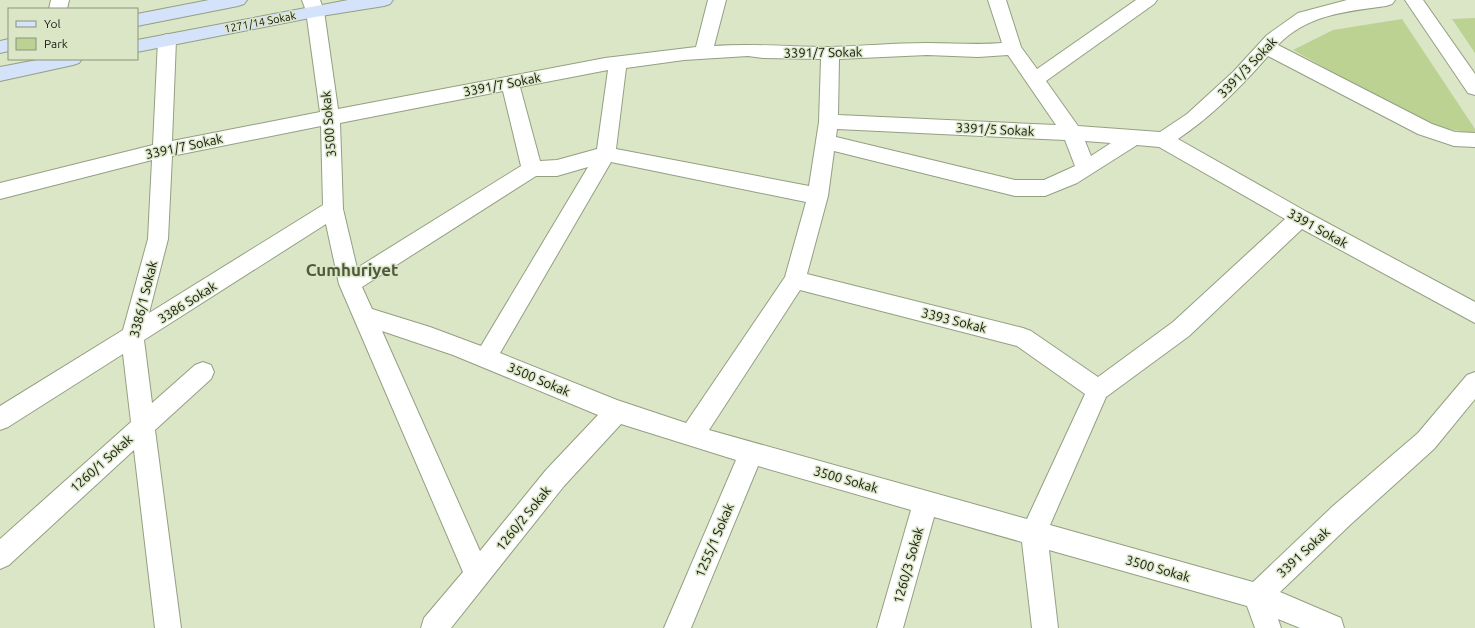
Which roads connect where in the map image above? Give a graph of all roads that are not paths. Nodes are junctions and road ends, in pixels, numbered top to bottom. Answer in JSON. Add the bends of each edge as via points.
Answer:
{"nodes":[{"id":1,"x":238,"y":0,"type":"edge"},
{"id":2,"x":384,"y":0,"type":"edge"},
{"id":3,"x":717,"y":0,"type":"edge"},
{"id":4,"x":997,"y":0,"type":"edge"},
{"id":5,"x":1148,"y":0,"type":"edge"},
{"id":6,"x":1300,"y":0,"type":"edge"},
{"id":7,"x":1386,"y":0,"type":"edge"},
{"id":8,"x":1414,"y":0,"type":"edge"},
{"id":9,"x":313,"y":6,"type":"edge"},
{"id":10,"x":1323,"y":12,"type":"junction"},
{"id":11,"x":138,"y":20,"type":"edge"},
{"id":12,"x":167,"y":40,"type":"junction"},
{"id":13,"x":138,"y":46,"type":"edge"},
{"id":14,"x":1266,"y":47,"type":"junction"},
{"id":15,"x":1012,"y":48,"type":"junction"},
{"id":16,"x":704,"y":52,"type":"junction"},
{"id":17,"x":830,"y":53,"type":"junction"},
{"id":18,"x":68,"y":60,"type":"edge"},
{"id":19,"x":618,"y":62,"type":"junction"},
{"id":20,"x":0,"y":74,"type":"edge"},
{"id":21,"x":1035,"y":79,"type":"junction"},
{"id":22,"x":510,"y":83,"type":"junction"},
{"id":23,"x":1475,"y":88,"type":"edge"},
{"id":24,"x":330,"y":118,"type":"junction"},
{"id":25,"x":827,"y":132,"type":"junction"},
{"id":26,"x":1072,"y":133,"type":"junction"},
{"id":27,"x":1134,"y":138,"type":"junction"},
{"id":28,"x":1162,"y":140,"type":"junction"},
{"id":29,"x":1475,"y":140,"type":"edge"},
{"id":30,"x":163,"y":150,"type":"junction"},
{"id":31,"x":606,"y":154,"type":"junction"},
{"id":32,"x":532,"y":169,"type":"junction"},
{"id":33,"x":1086,"y":169,"type":"junction"},
{"id":34,"x":0,"y":192,"type":"edge"},
{"id":35,"x":818,"y":196,"type":"junction"},
{"id":36,"x":333,"y":209,"type":"junction"},
{"id":37,"x":1300,"y":218,"type":"junction"},
{"id":38,"x":795,"y":280,"type":"junction"},
{"id":39,"x":350,"y":284,"type":"junction"},
{"id":40,"x":1475,"y":313,"type":"edge"},
{"id":41,"x":366,"y":317,"type":"junction"},
{"id":42,"x":132,"y":337,"type":"junction"},
{"id":43,"x":486,"y":357,"type":"junction"},
{"id":44,"x":203,"y":372,"type":"dead end"},
{"id":45,"x":1475,"y":382,"type":"edge"},
{"id":46,"x":1098,"y":390,"type":"junction"},
{"id":47,"x":617,"y":411,"type":"junction"},
{"id":48,"x":0,"y":419,"type":"edge"},
{"id":49,"x":142,"y":425,"type":"junction"},
{"id":50,"x":691,"y":436,"type":"junction"},
{"id":51,"x":752,"y":452,"type":"junction"},
{"id":52,"x":926,"y":502,"type":"junction"},
{"id":53,"x":1034,"y":532,"type":"junction"},
{"id":54,"x":0,"y":556,"type":"edge"},
{"id":55,"x":477,"y":574,"type":"junction"},
{"id":56,"x":1257,"y":596,"type":"junction"},
{"id":57,"x":168,"y":628,"type":"edge"},
{"id":58,"x":434,"y":628,"type":"edge"},
{"id":59,"x":676,"y":628,"type":"edge"},
{"id":60,"x":890,"y":628,"type":"edge"},
{"id":61,"x":1045,"y":628,"type":"edge"},
{"id":62,"x":1268,"y":628,"type":"edge"},
{"id":63,"x":1331,"y":628,"type":"edge"}],
"edges":[{"from":1,"to":11,"type":"street"},
{"from":2,"to":9,"type":"street","name":"1271/14 Sokak"},
{"from":3,"to":16,"type":"street"},
{"from":4,"to":15,"type":"street"},
{"from":5,"to":21,"type":"street"},
{"from":6,"to":10,"type":"street"},
{"from":7,"to":10,"type":"street","name":"3391/3 Sokak"},
{"from":8,"to":23,"type":"street"},
{"from":9,"to":12,"type":"street","name":"1271/14 Sokak"},
{"from":9,"to":24,"type":"street","name":"3500 Sokak"},
{"from":10,"to":14,"type":"street","name":"3391/3 Sokak","via":[[1304,17]]},
{"from":12,"to":13,"type":"street","name":"1271/14 Sokak"},
{"from":12,"to":30,"type":"street","name":"3386/1 Sokak"},
{"from":14,"to":28,"type":"street","name":"3391/3 Sokak","via":[[1240,76],[1194,119]]},
{"from":14,"to":29,"type":"street","via":[[1425,129],[1454,138]]},
{"from":15,"to":17,"type":"street","name":"3391/7 Sokak","via":[[978,51],[927,49]]},
{"from":15,"to":21,"type":"street"},
{"from":16,"to":17,"type":"street","name":"3391/7 Sokak","via":[[748,50]]},
{"from":16,"to":19,"type":"street","name":"3391/7 Sokak"},
{"from":17,"to":25,"type":"street"},
{"from":18,"to":20,"type":"street"},
{"from":19,"to":22,"type":"street","name":"3391/7 Sokak"},
{"from":19,"to":31,"type":"street"},
{"from":21,"to":26,"type":"street"},
{"from":22,"to":24,"type":"street","name":"3391/7 Sokak"},
{"from":22,"to":32,"type":"street"},
{"from":24,"to":30,"type":"street","name":"3391/7 Sokak"},
{"from":24,"to":36,"type":"street","name":"3500 Sokak"},
{"from":25,"to":26,"type":"street","name":"3391/5 Sokak"},
{"from":25,"to":33,"type":"street","via":[[1015,188],[1045,188]]},
{"from":25,"to":35,"type":"street"},
{"from":26,"to":27,"type":"street","name":"3391/5 Sokak"},
{"from":26,"to":33,"type":"street"},
{"from":27,"to":28,"type":"street","name":"3391/5 Sokak"},
{"from":27,"to":33,"type":"street"},
{"from":28,"to":37,"type":"street","name":"3391 Sokak"},
{"from":30,"to":34,"type":"street","name":"3391/7 Sokak"},
{"from":30,"to":42,"type":"street","name":"3386/1 Sokak","via":[[158,239]]},
{"from":31,"to":32,"type":"street","via":[[557,168]]},
{"from":31,"to":35,"type":"street"},
{"from":31,"to":43,"type":"street"},
{"from":32,"to":39,"type":"street"},
{"from":35,"to":38,"type":"street"},
{"from":36,"to":39,"type":"street","name":"3500 Sokak"},
{"from":36,"to":42,"type":"street","name":"3386 Sokak"},
{"from":37,"to":40,"type":"street","name":"3391 Sokak"},
{"from":37,"to":46,"type":"street","via":[[1180,329]]},
{"from":38,"to":46,"type":"street","name":"3393 Sokak","via":[[1023,338]]},
{"from":38,"to":50,"type":"street"},
{"from":39,"to":41,"type":"street","name":"3500 Sokak"},
{"from":41,"to":43,"type":"street","name":"3500 Sokak","via":[[407,328]]},
{"from":41,"to":55,"type":"street","name":"3500 Sokak"},
{"from":42,"to":48,"type":"street","name":"3386 Sokak"},
{"from":42,"to":49,"type":"street","name":"3386/1 Sokak"},
{"from":43,"to":47,"type":"street","name":"3500 Sokak"},
{"from":44,"to":49,"type":"street","name":"1260/1 Sokak"},
{"from":45,"to":56,"type":"street","name":"3391 Sokak","via":[[1426,441],[1342,515]]},
{"from":46,"to":53,"type":"street"},
{"from":47,"to":50,"type":"street","name":"3500 Sokak"},
{"from":47,"to":55,"type":"street","name":"1260/2 Sokak","via":[[555,478]]},
{"from":49,"to":54,"type":"street","name":"1260/1 Sokak"},
{"from":49,"to":57,"type":"street","name":"3386/1 Sokak"},
{"from":50,"to":51,"type":"street","name":"3500 Sokak"},
{"from":51,"to":52,"type":"street","name":"3500 Sokak"},
{"from":51,"to":59,"type":"street","name":"1255/1 Sokak"},
{"from":52,"to":53,"type":"street","name":"3500 Sokak"},
{"from":52,"to":60,"type":"street","name":"1260/3 Sokak"},
{"from":53,"to":56,"type":"street","name":"3500 Sokak"},
{"from":53,"to":61,"type":"street"},
{"from":55,"to":58,"type":"street","name":"1260/2 Sokak"},
{"from":56,"to":62,"type":"street"},
{"from":56,"to":63,"type":"street","name":"3500 Sokak"}]}
